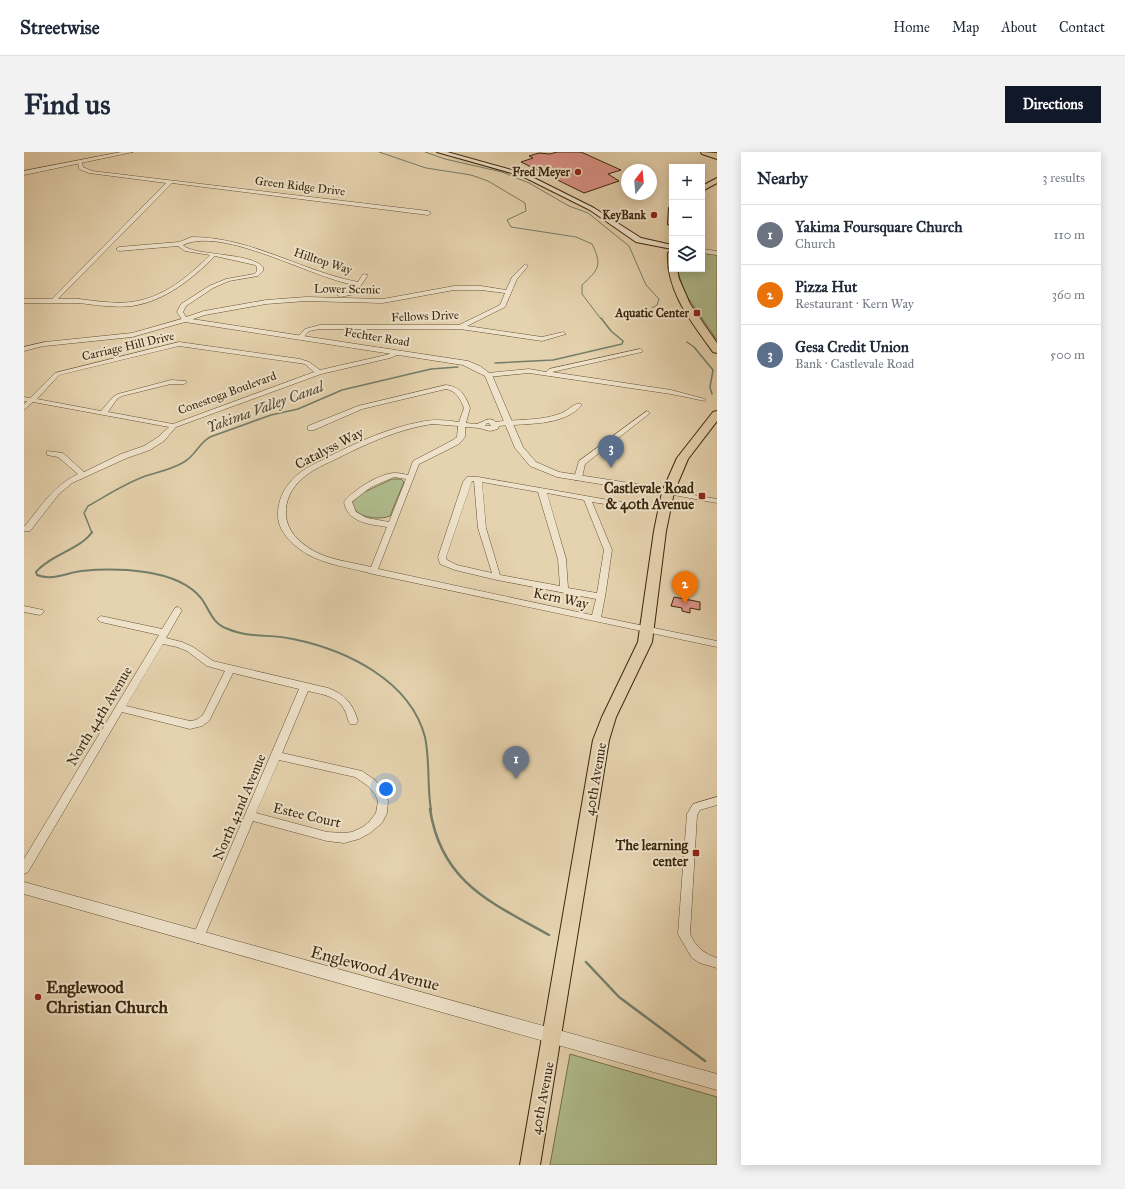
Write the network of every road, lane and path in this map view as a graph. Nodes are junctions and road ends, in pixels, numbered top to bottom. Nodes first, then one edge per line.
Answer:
1 (130, 152) edge
2 (440, 152) edge
3 (704, 152) edge
4 (713, 152) edge
5 (717, 155) edge
6 (80, 162) junction
7 (24, 173) edge
8 (717, 176) edge
9 (717, 180) edge
10 (705, 181) edge
11 (170, 182) junction
12 (705, 187) edge
13 (428, 213) dead end
14 (180, 244) junction
15 (669, 246) edge
16 (119, 249) dead end
17 (705, 251) edge
18 (717, 253) edge
19 (214, 254) junction
20 (525, 266) dead end
21 (671, 272) edge
22 (365, 275) dead end
23 (360, 284) junction
24 (509, 292) junction
25 (54, 300) junction
26 (24, 301) edge
27 (79, 301) joint
28 (204, 313) junction
29 (185, 320) junction
30 (460, 327) junction
31 (563, 334) dead end
32 (300, 338) junction
33 (45, 344) joint
34 (24, 349) edge
35 (717, 350) edge
36 (640, 351) dead end
37 (399, 353) junction
38 (319, 372) junction
39 (542, 373) junction
40 (488, 375) junction
41 (184, 382) dead end
42 (27, 400) edge
43 (703, 400) dead end
44 (579, 405) dead end
45 (24, 408) edge
46 (103, 413) junction
47 (647, 413) dead end
48 (717, 414) edge
49 (509, 422) junction
50 (174, 426) junction
51 (462, 426) junction
52 (311, 428) dead end
53 (50, 453) dead end
54 (83, 475) junction
55 (410, 477) junction
56 (578, 478) junction
57 (478, 479) junction
58 (542, 491) junction
59 (668, 492) junction
60 (587, 498) junction
61 (717, 501) edge
62 (638, 507) dead end
63 (392, 525) junction
64 (24, 528) edge
65 (373, 571) junction
66 (400, 577) joint
67 (497, 577) junction
68 (564, 590) junction
69 (601, 597) junction
70 (24, 609) edge
71 (178, 610) dead end
72 (40, 612) dead end
73 (596, 618) junction
74 (101, 619) dead end
75 (648, 630) junction
76 (163, 637) junction
77 (717, 644) edge
78 (230, 670) junction
79 (304, 686) junction
80 (120, 708) junction
81 (353, 721) dead end
82 (276, 755) junction
83 (717, 801) edge
84 (250, 816) junction
85 (24, 869) edge
86 (24, 888) edge
87 (198, 938) junction
88 (717, 963) edge
89 (554, 1036) junction
90 (717, 1082) edge
91 (530, 1165) edge

1 - 6 street
2 - 15 main road
3 - 5 highway
4 - 5 highway
6 - 7 street
6 - 11 street, Green Ridge Drive
8 - 10 main road
9 - 12 main road
11 - 13 street, Green Ridge Drive
11 - 25 street
14 - 16 street, Hilltop Way
14 - 19 street
14 - 23 street, Hilltop Way
17 - 18 street
19 - 27 street
19 - 29 street
20 - 24 street, Fellows Drive
21 - 35 main road
22 - 23 street
23 - 28 street, Hilltop Way
24 - 28 street, Lower Scenic
24 - 30 street, Fellows Drive
25 - 26 street
25 - 27 street
28 - 29 street, Lower Scenic
29 - 32 street, Fechter Road
29 - 33 street, Fechter Road
30 - 31 street
30 - 32 street, Fellows Drive
32 - 37 street, Fechter Road
33 - 34 street
36 - 39 street
37 - 38 street, Conestoga Boulevard
37 - 40 street, Fechter Road
38 - 42 street, Carriage Hill Drive
38 - 50 street, Conestoga Boulevard
39 - 40 street
39 - 43 street
40 - 49 street
41 - 46 street
42 - 45 street, Carriage Hill Drive
42 - 46 street
44 - 49 street, Catalyss Way
46 - 50 street
47 - 56 street
48 - 59 main road, 40th Avenue
49 - 51 street, Catalyss Way
49 - 56 street
50 - 54 street, Conestoga Boulevard
51 - 52 street
51 - 55 street
51 - 65 street, Catalyss Way
53 - 54 street
54 - 64 street, Conestoga Boulevard
55 - 63 street
55 - 63 street
56 - 59 street
57 - 58 street
57 - 67 street
57 - 67 street
58 - 60 street
58 - 68 street
59 - 61 street
59 - 75 main road, 40th Avenue
60 - 62 street
60 - 69 street
63 - 65 street
65 - 66 street, Catalyss Way
66 - 73 street, Kern Way
67 - 68 street
68 - 69 street
69 - 73 street
70 - 72 street
71 - 76 street, North 44th Avenue
73 - 75 street, Kern Way
74 - 76 street
75 - 77 street, Kern Way
75 - 89 main road, 40th Avenue
76 - 78 street
76 - 80 street, North 44th Avenue
78 - 79 street
78 - 80 street
79 - 81 street
79 - 82 street, North 42nd Avenue
80 - 85 street, North 44th Avenue
82 - 84 street, North 42nd Avenue
82 - 84 street, Estee Court
83 - 88 street
84 - 87 street, North 42nd Avenue
86 - 87 street, Englewood Avenue
87 - 89 street, Englewood Avenue
89 - 90 street, Englewood Avenue
89 - 91 main road, 40th Avenue

